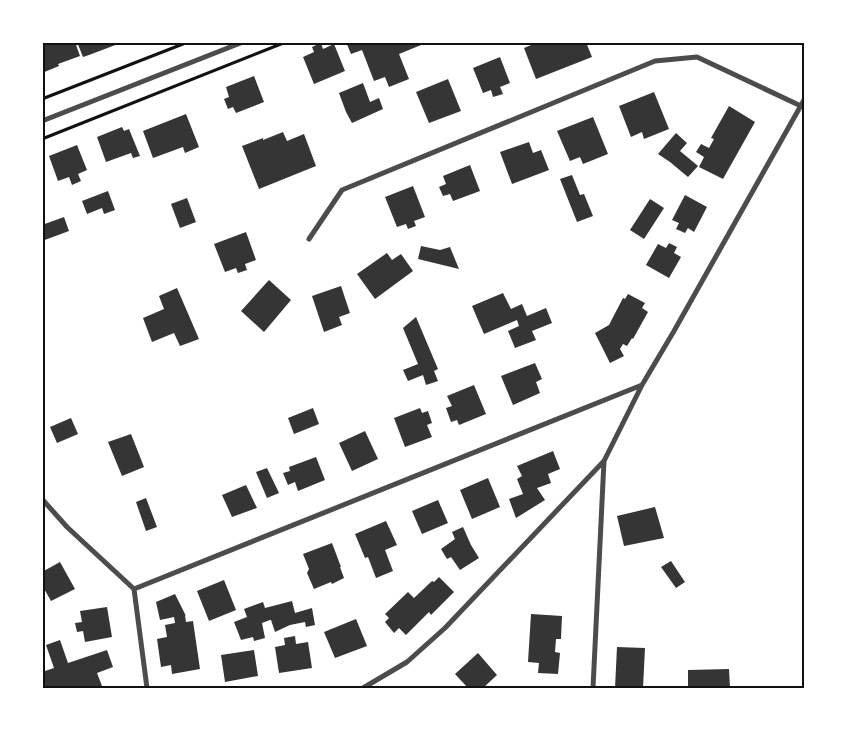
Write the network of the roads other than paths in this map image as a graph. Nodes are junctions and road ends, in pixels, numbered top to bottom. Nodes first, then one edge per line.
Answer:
1 (243, 42) edge
2 (804, 100) edge
3 (801, 106) junction
4 (42, 121) edge
5 (309, 239) dead end
6 (642, 385) junction
7 (604, 460) junction
8 (42, 499) edge
9 (134, 589) junction
10 (147, 688) edge
11 (363, 688) edge
12 (593, 688) edge

1 - 4 street
2 - 3 street
3 - 5 street
3 - 6 street
6 - 7 street
6 - 9 street
7 - 11 street
7 - 12 street
8 - 9 street
9 - 10 street

